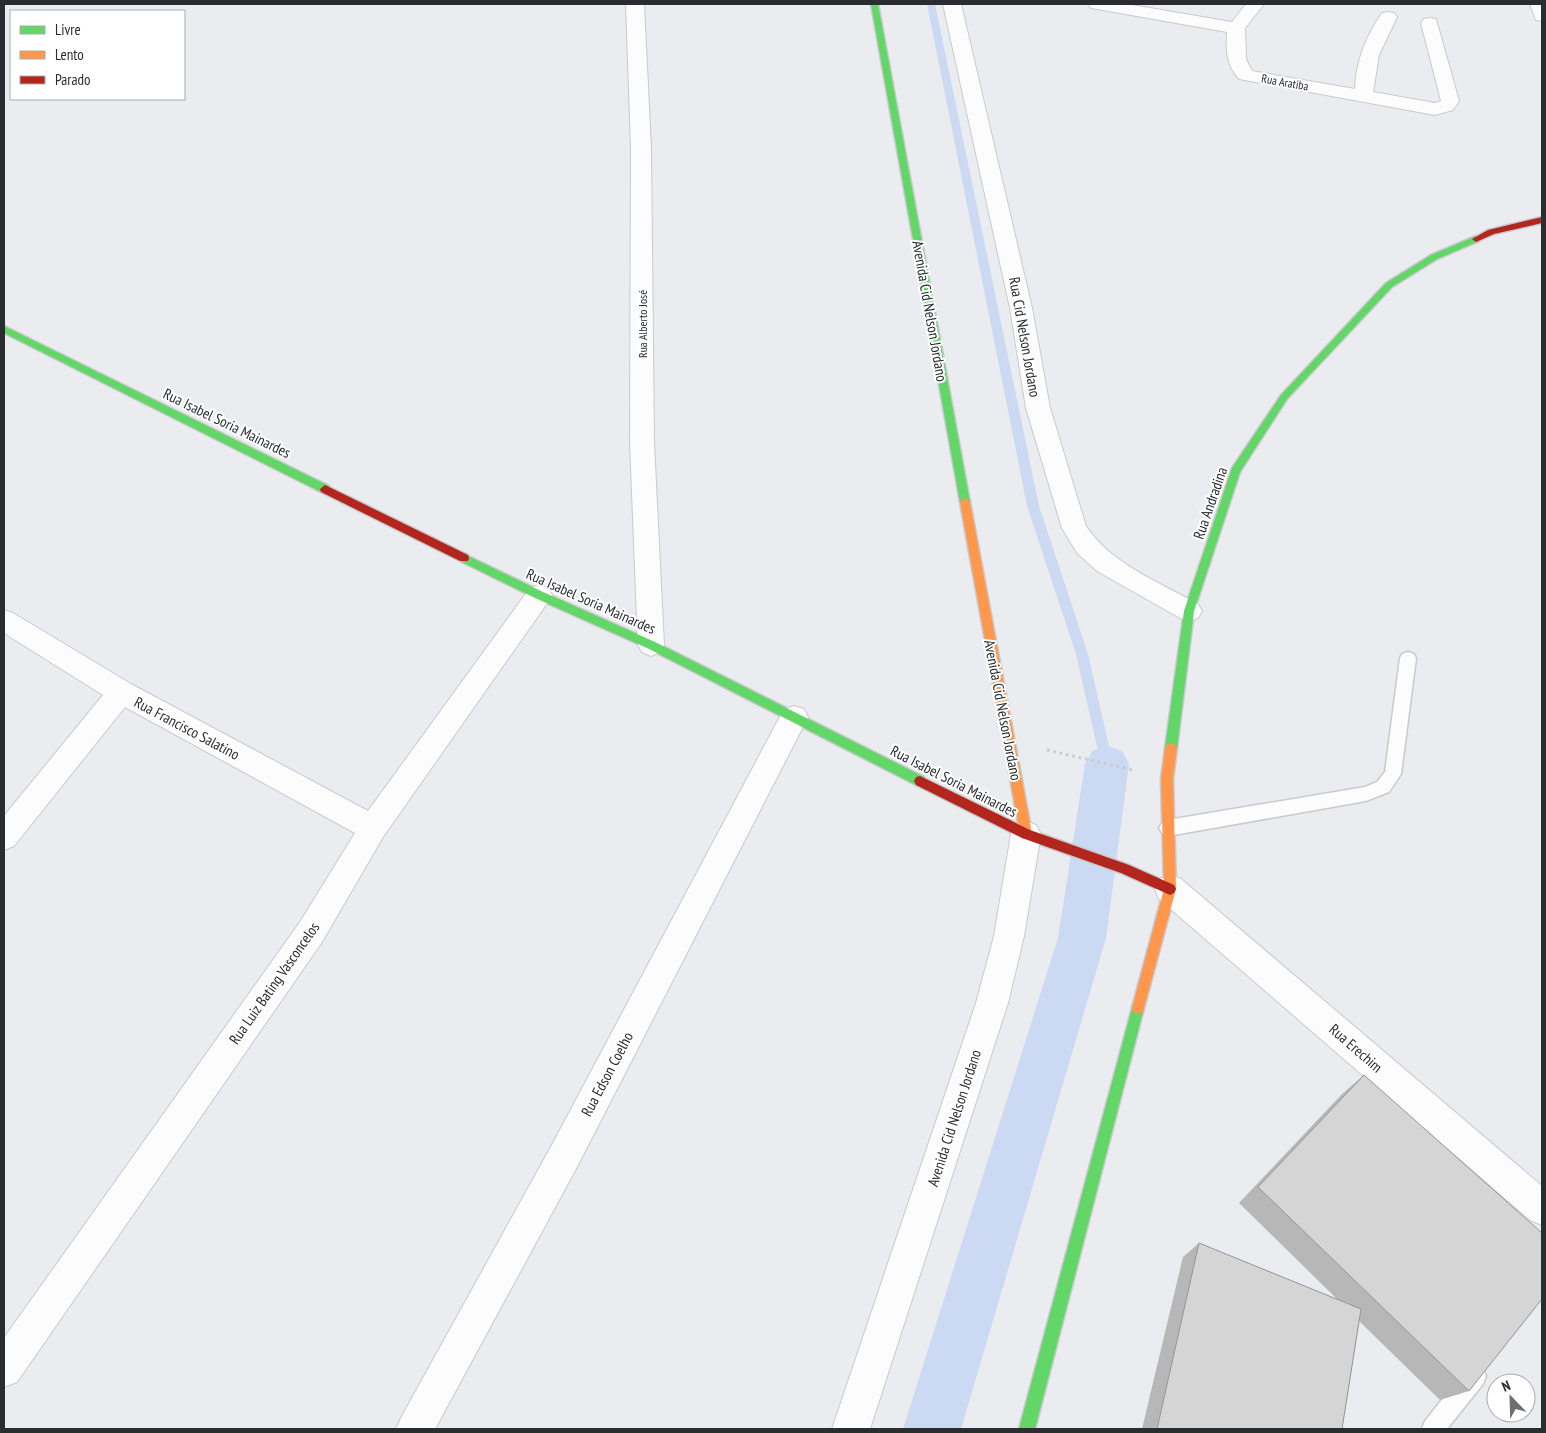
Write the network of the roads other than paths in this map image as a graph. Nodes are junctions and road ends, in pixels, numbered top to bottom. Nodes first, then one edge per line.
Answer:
1 (635, 4) edge
2 (874, 4) edge
3 (952, 4) edge
4 (1097, 4) edge
5 (1255, 4) edge
6 (1538, 4) edge
7 (1542, 16) edge
8 (1388, 17) dead end
9 (1430, 23) dead end
10 (1236, 28) junction
11 (1364, 96) junction
12 (1542, 220) edge
13 (4, 330) edge
14 (539, 595) junction
15 (1189, 611) junction
16 (4, 620) edge
17 (652, 645) junction
18 (1408, 658) dead end
19 (121, 692) junction
20 (794, 717) junction
21 (373, 828) junction
22 (1168, 828) junction
23 (1026, 834) junction
24 (4, 837) edge
25 (1170, 889) junction
26 (1542, 1208) edge
27 (1488, 1361) edge
28 (4, 1369) edge
29 (415, 1429) edge
30 (852, 1429) edge
31 (1027, 1429) edge
32 (1433, 1429) edge

1 - 17 street, Rua Alberto José
2 - 23 street, Avenida Cid Nelson Jordano
3 - 15 street, Rua Cid Nelson Jordano
4 - 10 street
5 - 10 street
6 - 7 street
8 - 11 street
9 - 11 street, Rua Aratiba
10 - 11 street, Rua Aratiba
12 - 15 street, Rua Andradina
13 - 14 street, Rua Isabel Soria Mainardes
14 - 17 street, Rua Isabel Soria Mainardes
14 - 21 street, Rua Luiz Bating Vasconcelos
15 - 22 street, Rua Andradina
16 - 19 street, Rua Francisco Salatino
17 - 20 street, Rua Isabel Soria Mainardes
18 - 22 lane
19 - 21 street, Rua Francisco Salatino
19 - 24 street
20 - 23 street, Rua Isabel Soria Mainardes
20 - 29 street, Rua Edson Coelho
21 - 28 street, Rua Luiz Bating Vasconcelos
22 - 25 street, Rua Andradina
23 - 25 street, Rua Isabel Soria Mainardes
23 - 30 street, Avenida Cid Nelson Jordano
25 - 26 street, Rua Erechim
25 - 31 street
27 - 32 lane

